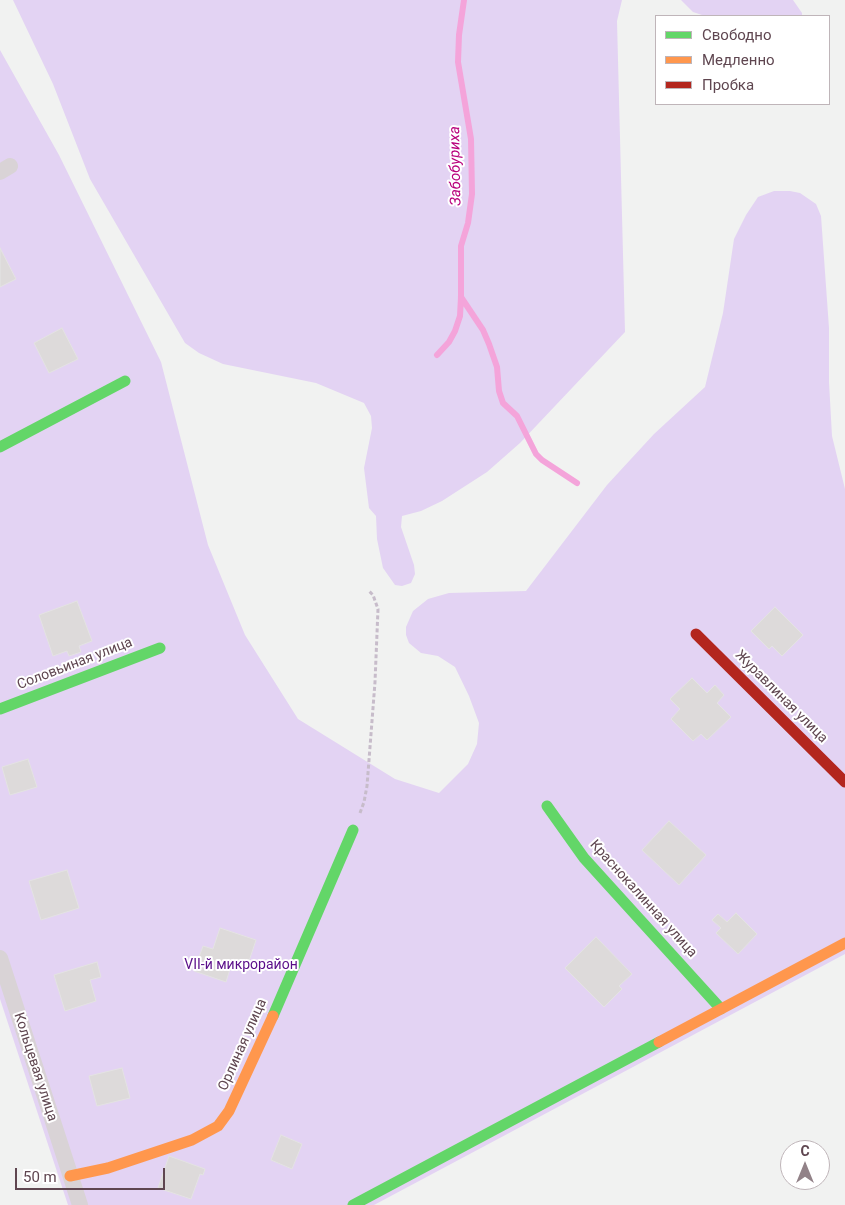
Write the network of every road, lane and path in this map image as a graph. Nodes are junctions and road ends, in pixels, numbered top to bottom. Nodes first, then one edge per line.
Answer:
1 (125, 381) dead end
2 (0, 447) edge
3 (368, 590) dead end
4 (696, 634) dead end
5 (160, 648) dead end
6 (0, 709) edge
7 (845, 782) edge
8 (547, 806) dead end
9 (353, 830) joint
10 (845, 943) edge
11 (0, 958) edge
12 (721, 1009) junction
13 (70, 1176) junction
14 (80, 1205) edge
15 (353, 1205) edge

1 - 2 street
3 - 9 path
4 - 7 street, Журавлиная улица
5 - 6 street, Соловьиная улица
8 - 12 street, Краснокалинная улица
9 - 13 street, Орлиная улица
10 - 12 street
11 - 13 street, Кольцевая улица
12 - 15 street
13 - 14 street, Кольцевая улица

